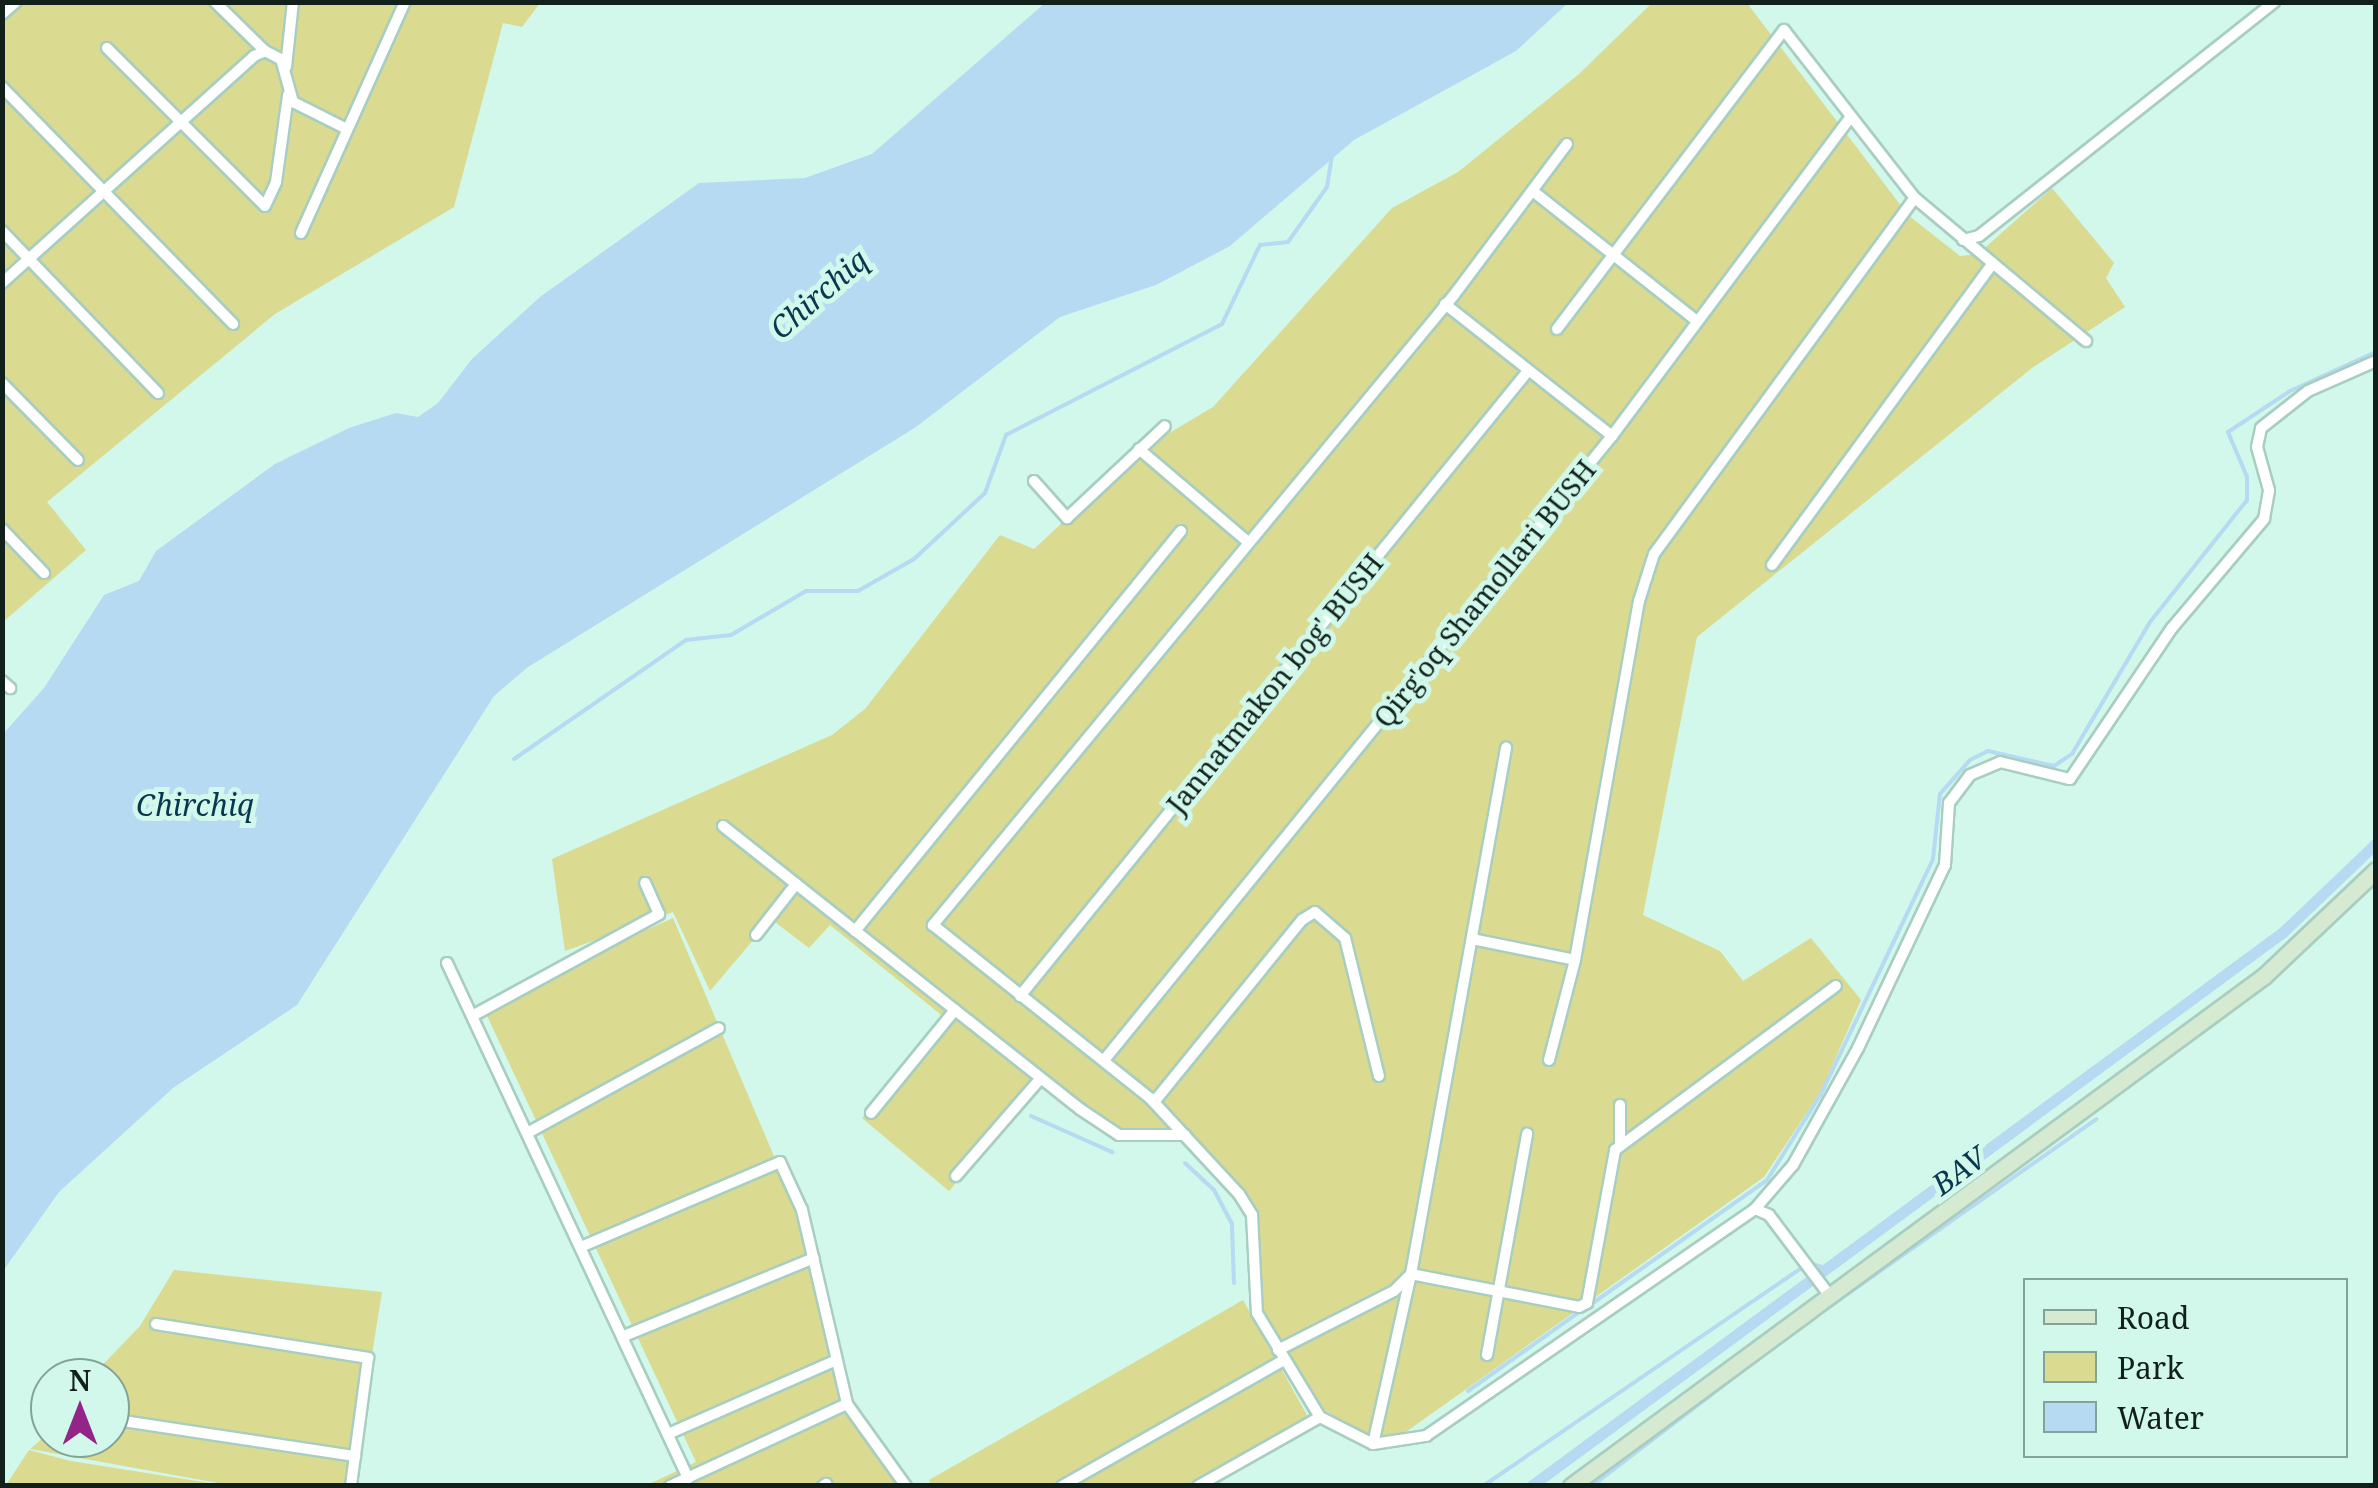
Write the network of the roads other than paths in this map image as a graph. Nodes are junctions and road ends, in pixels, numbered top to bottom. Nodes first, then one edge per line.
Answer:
1 (16, 2) edge
2 (216, 2) edge
3 (293, 2) edge
4 (405, 2) edge
5 (2274, 2) edge
6 (2, 14) edge
7 (108, 48) dead end
8 (265, 52) junction
9 (286, 68) junction
10 (2, 86) edge
11 (288, 94) junction
12 (1850, 116) junction
13 (179, 121) junction
14 (346, 130) junction
15 (1568, 144) dead end
16 (103, 190) junction
17 (1534, 192) junction
18 (1915, 198) junction
19 (2, 231) edge
20 (301, 233) dead end
21 (1963, 240) junction
22 (1616, 257) junction
23 (29, 258) junction
24 (1990, 267) junction
25 (2, 283) edge
26 (1444, 304) junction
27 (1697, 321) junction
28 (233, 324) dead end
29 (1557, 329) dead end
30 (2086, 341) dead end
31 (2376, 361) edge
32 (1528, 371) junction
33 (2, 383) edge
34 (158, 393) dead end
35 (1166, 426) dead end
36 (1612, 436) junction
37 (1139, 449) junction
38 (78, 460) dead end
39 (1034, 481) dead end
40 (2, 530) edge
41 (1181, 531) dead end
42 (1248, 542) junction
43 (1772, 565) dead end
44 (44, 572) dead end
45 (1506, 748) dead end
46 (723, 826) dead end
47 (2376, 870) edge
48 (645, 884) dead end
49 (796, 884) junction
50 (854, 931) junction
51 (756, 935) dead end
52 (1472, 939) junction
53 (1575, 960) junction
54 (447, 963) dead end
55 (1836, 986) dead end
56 (1020, 996) junction
57 (954, 1010) junction
58 (474, 1014) junction
59 (719, 1028) dead end
60 (1104, 1060) junction
61 (1548, 1060) dead end
62 (1379, 1076) dead end
63 (1040, 1079) junction
64 (1154, 1102) junction
65 (1620, 1105) dead end
66 (871, 1113) dead end
67 (531, 1131) junction
68 (1527, 1134) dead end
69 (1185, 1135) junction
70 (1620, 1144) junction
71 (956, 1176) dead end
72 (1755, 1209) junction
73 (583, 1246) junction
74 (814, 1258) junction
75 (1411, 1274) junction
76 (1826, 1291) junction
77 (1499, 1293) junction
78 (1587, 1303) junction
79 (1597, 1318) junction
80 (156, 1324) dead end
81 (624, 1336) junction
82 (1281, 1355) junction
83 (1487, 1355) dead end
84 (834, 1361) junction
85 (847, 1404) junction
86 (1320, 1416) junction
87 (130, 1422) edge
88 (668, 1434) junction
89 (1373, 1444) junction
90 (355, 1456) junction
91 (688, 1478) junction
92 (351, 1486) edge
93 (670, 1486) edge
94 (906, 1486) edge
95 (1062, 1486) edge
96 (1198, 1486) edge
97 (1571, 1486) edge

1 - 6 street
2 - 8 street
3 - 9 street
4 - 14 street
5 - 21 street
7 - 13 street
8 - 9 street
8 - 13 street
9 - 11 street
10 - 16 street
11 - 13 street
11 - 14 street
12 - 18 street
12 - 22 street
12 - 27 street, Qirg'oq Shamollari BUSH
13 - 16 street
14 - 20 street
15 - 17 street
16 - 23 street
16 - 28 street
17 - 22 street
17 - 26 street
18 - 21 street
18 - 53 street
19 - 23 street
21 - 24 street
22 - 27 street
22 - 29 street
23 - 25 street
23 - 34 street
24 - 30 street
24 - 43 street
26 - 32 street
26 - 42 street
27 - 36 street, Qirg'oq Shamollari BUSH
31 - 72 street
32 - 36 street
32 - 56 street, Jannatmakon bog' BUSH
33 - 38 street
35 - 37 street
36 - 60 street, Qirg'oq Shamollari BUSH
37 - 39 street
37 - 42 street
40 - 44 street
41 - 50 street
42 - 56 street
45 - 52 street
46 - 49 street
47 - 76 street
48 - 58 street
49 - 50 street
49 - 51 street
50 - 57 street
52 - 53 street
52 - 75 street
53 - 61 street
54 - 58 street
55 - 70 street
56 - 60 street
57 - 63 street
57 - 66 street
58 - 67 street
59 - 67 street
60 - 64 street
62 - 64 street
63 - 69 street
63 - 71 street
64 - 69 street
65 - 70 street
67 - 73 street
68 - 77 street
69 - 82 street
70 - 78 street
72 - 76 street
72 - 79 street
73 - 74 street
73 - 81 street
74 - 81 street
74 - 84 street
75 - 77 street
75 - 82 street
75 - 89 street
76 - 97 street
77 - 78 street
77 - 83 street
78 - 79 street
79 - 89 street
80 - 90 street
81 - 88 street
82 - 86 street
82 - 95 street
84 - 85 street
84 - 88 street
85 - 91 street
85 - 94 street
86 - 89 street
86 - 96 street
87 - 90 street
88 - 91 street
90 - 92 street
91 - 93 street

